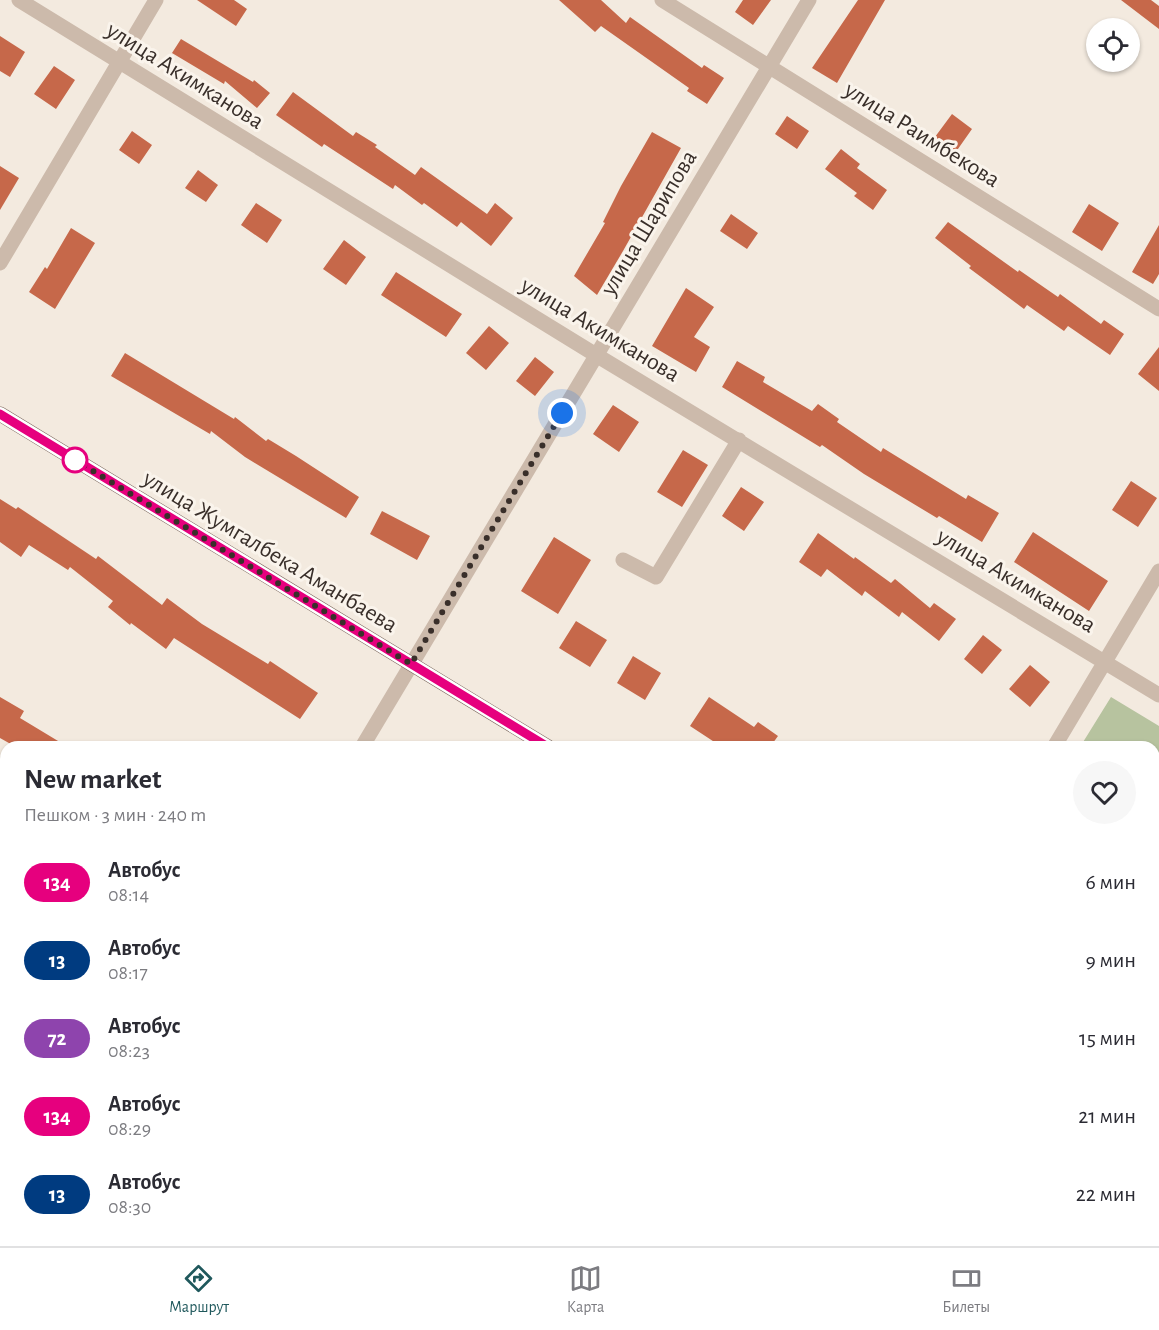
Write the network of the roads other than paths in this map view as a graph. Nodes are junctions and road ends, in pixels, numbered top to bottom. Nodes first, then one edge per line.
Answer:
1 (19, 0) edge
2 (156, 0) edge
3 (662, 0) edge
4 (809, 0) edge
5 (119, 61) junction
6 (769, 67) junction
7 (0, 263) edge
8 (1159, 309) edge
9 (596, 355) junction
10 (0, 414) edge
11 (739, 440) junction
12 (623, 560) dead end
13 (1159, 571) edge
14 (1106, 662) junction
15 (411, 664) junction
16 (1159, 695) edge
17 (366, 741) edge
18 (538, 741) edge
19 (1058, 741) edge

1 - 5 street, улица Акимканова
2 - 5 street
3 - 6 street, улица Раимбекова
4 - 6 street, улица Шарипова
5 - 7 street
5 - 9 street, улица Акимканова
6 - 8 street, улица Раимбекова
6 - 9 street, улица Шарипова
9 - 11 street, улица Акимканова
9 - 15 street, улица Шарипова
10 - 15 main road, улица Жумгалбека Аманбаева
11 - 12 street
11 - 14 street, улица Акимканова
13 - 14 street
14 - 16 street, улица Акимканова
14 - 19 street
15 - 17 street, улица Шарипова
15 - 18 main road, улица Жумгалбека Аманбаева

